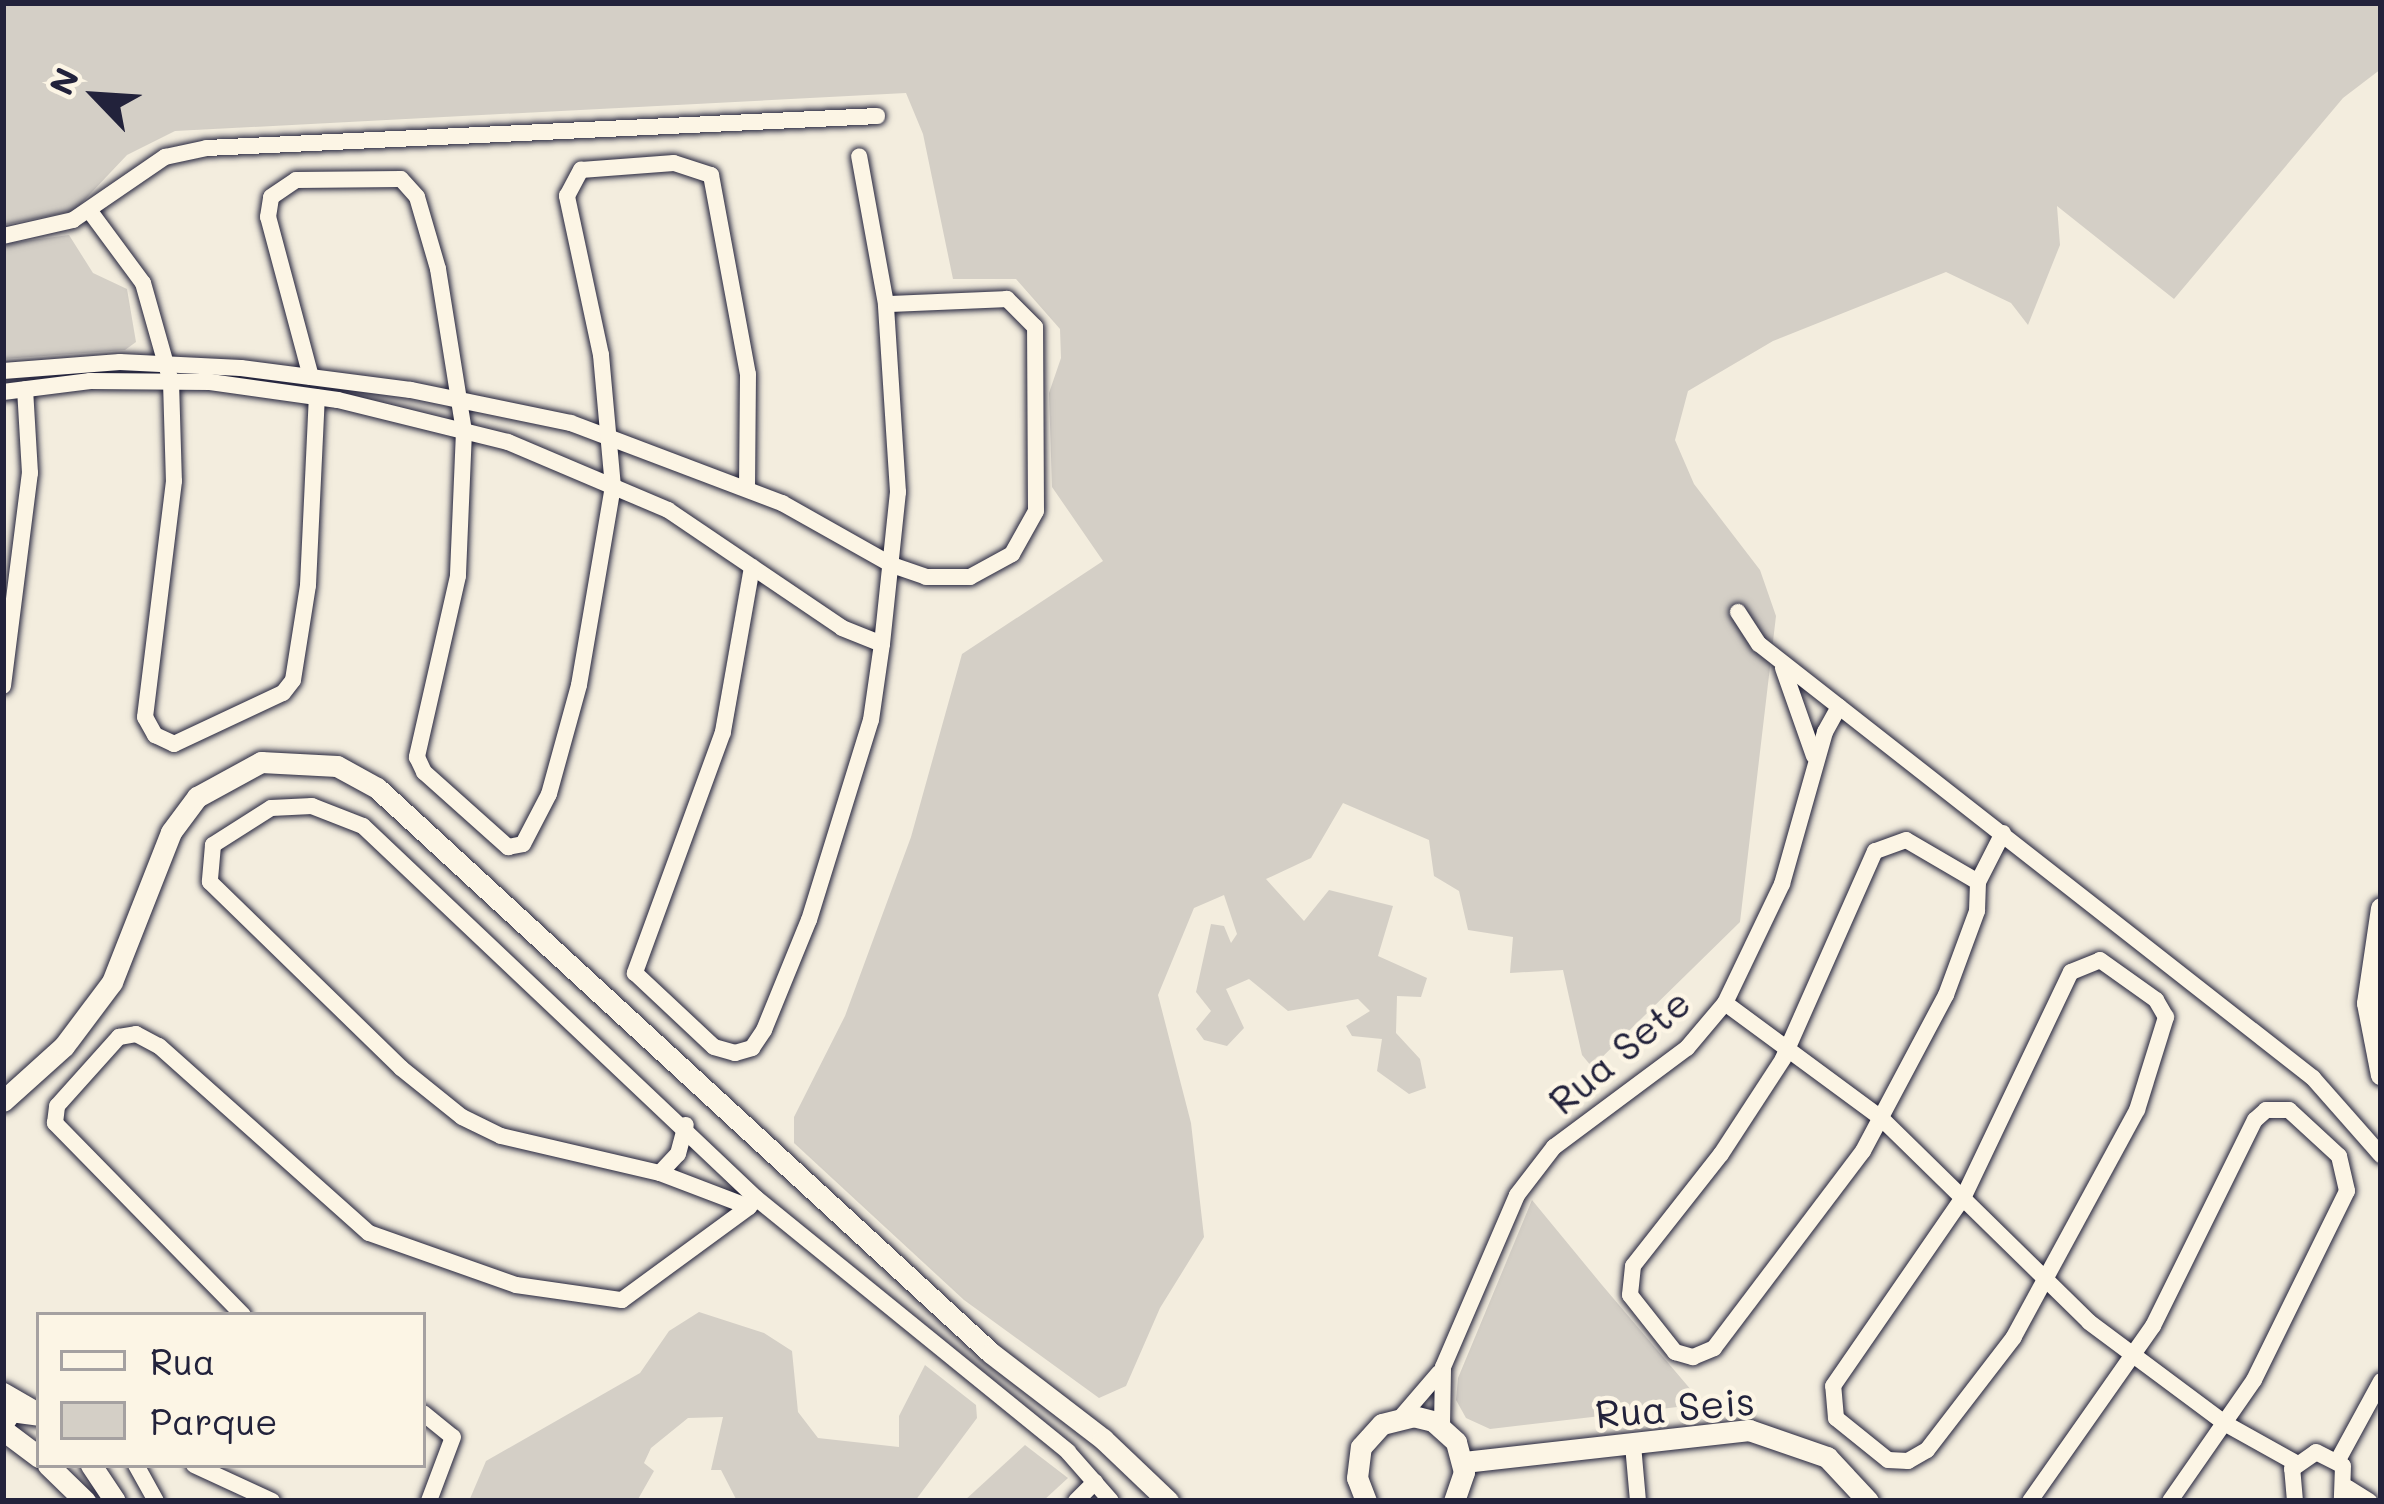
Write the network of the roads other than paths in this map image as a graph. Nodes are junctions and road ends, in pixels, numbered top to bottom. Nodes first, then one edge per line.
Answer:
1 (877, 116) dead end
2 (859, 156) dead end
3 (81, 215) junction
4 (3, 236) edge
5 (886, 304) junction
6 (3, 371) edge
7 (168, 374) junction
8 (311, 377) junction
9 (25, 389) junction
10 (3, 392) edge
11 (317, 397) junction
12 (460, 400) junction
13 (464, 430) junction
14 (610, 436) junction
15 (613, 487) junction
16 (747, 488) junction
17 (892, 565) junction
18 (752, 567) junction
19 (1738, 612) dead end
20 (882, 644) junction
21 (1776, 658) junction
22 (3, 686) edge
23 (1839, 707) junction
24 (1815, 770) junction
25 (2003, 832) junction
26 (1978, 882) junction
27 (2381, 908) edge
28 (1725, 1003) junction
29 (1788, 1046) junction
30 (2381, 1075) edge
31 (3, 1100) edge
32 (1881, 1118) junction
33 (686, 1125) junction
34 (2381, 1155) edge
35 (660, 1172) junction
36 (1964, 1196) junction
37 (753, 1202) junction
38 (2048, 1284) junction
39 (240, 1312) edge
40 (2133, 1356) junction
41 (1443, 1367) junction
42 (2381, 1381) edge
43 (3, 1393) edge
44 (36, 1413) edge
45 (36, 1415) edge
46 (426, 1416) edge
47 (1402, 1416) junction
48 (2226, 1424) junction
49 (1442, 1426) junction
50 (3, 1428) edge
51 (1633, 1445) junction
52 (36, 1455) edge
53 (2338, 1460) junction
54 (1464, 1462) junction
55 (2296, 1463) junction
56 (51, 1468) edge
57 (93, 1468) edge
58 (138, 1468) edge
59 (200, 1468) edge
60 (1094, 1482) junction
61 (152, 1495) edge
62 (2345, 1495) edge
63 (1364, 1500) edge
64 (85, 1501) edge
65 (115, 1501) edge
66 (272, 1501) edge
67 (429, 1501) edge
68 (1076, 1501) edge
69 (1112, 1501) edge
70 (1168, 1501) edge
71 (1454, 1501) edge
72 (1638, 1501) edge
73 (1868, 1501) edge
74 (2030, 1501) edge
75 (2170, 1501) edge
76 (2295, 1501) edge
77 (2368, 1501) edge

1 - 3 street
2 - 5 street
3 - 4 street
3 - 7 street
5 - 17 street
5 - 17 street
6 - 7 street
7 - 8 street
7 - 9 street
7 - 11 street
7 - 11 street
8 - 12 street
8 - 12 street
9 - 10 street
9 - 22 street
11 - 13 street
12 - 13 street
12 - 14 street
13 - 15 street
13 - 15 street
14 - 15 street
14 - 16 street
14 - 16 street
15 - 18 street
16 - 17 street
17 - 20 street
18 - 20 street
18 - 20 street
19 - 21 street
21 - 23 street
21 - 24 street
23 - 24 street, Rua Sete
23 - 25 street
24 - 28 street, Rua Sete
25 - 26 street
25 - 34 street
26 - 29 street
26 - 32 street
27 - 30 street
28 - 29 street
28 - 41 street, Rua Sete
29 - 32 street
29 - 32 street
31 - 70 street
32 - 36 street
33 - 35 street
33 - 35 street
33 - 37 street
35 - 37 street
36 - 38 street
36 - 38 street
36 - 38 street
37 - 39 street
37 - 60 street
38 - 40 street
40 - 48 street
40 - 48 street
40 - 74 street
41 - 47 street, Rua Sete
41 - 49 street, Rua Sete
42 - 53 street
43 - 44 street
45 - 50 street
46 - 67 street
47 - 49 street
47 - 63 street
48 - 55 street
48 - 75 street
49 - 54 street
50 - 52 street
51 - 54 street, Rua Seis
51 - 72 street
51 - 73 street, Rua Seis
53 - 55 street
53 - 62 street
54 - 71 street
55 - 76 street
56 - 64 street
57 - 65 street
58 - 61 street
59 - 66 street
60 - 68 street
60 - 69 street
62 - 77 street

